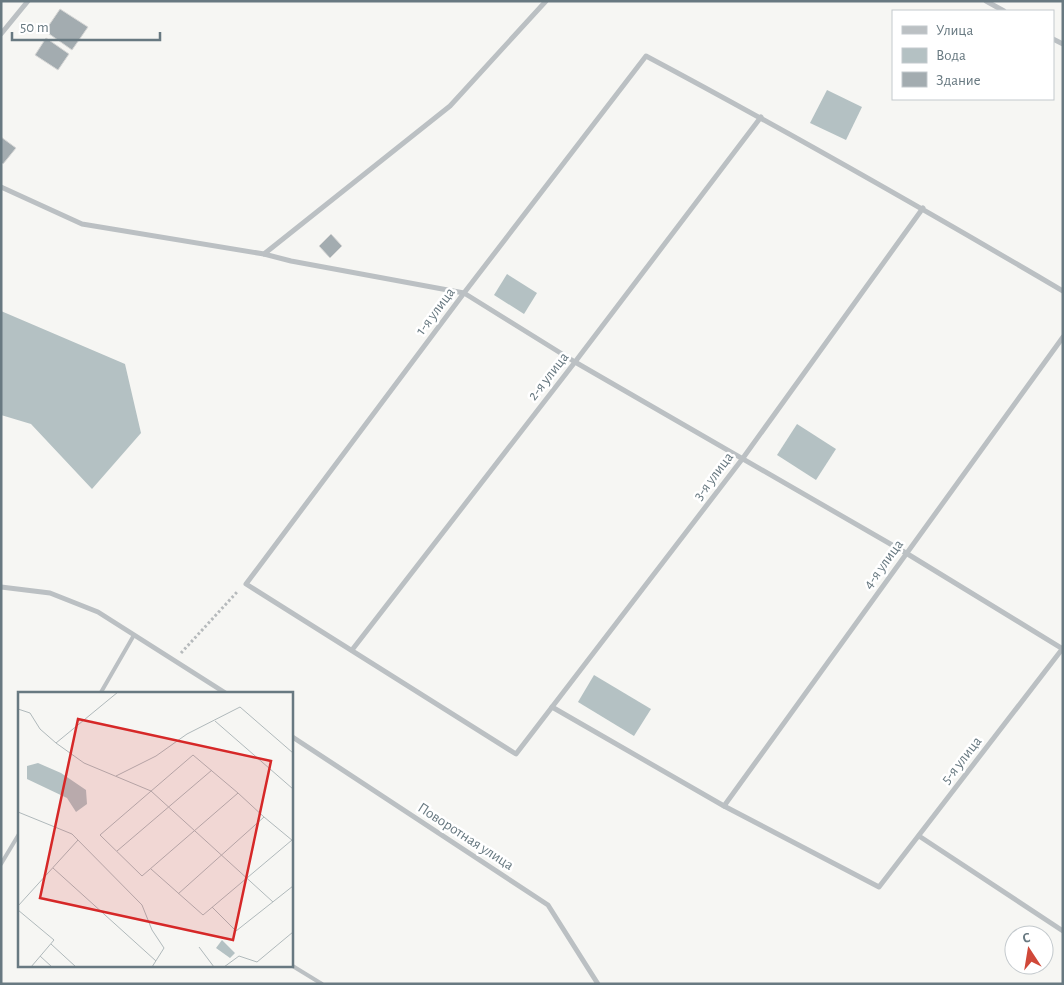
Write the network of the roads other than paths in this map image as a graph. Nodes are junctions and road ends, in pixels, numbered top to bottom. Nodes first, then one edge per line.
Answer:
1 (28, 1) edge
2 (546, 1) edge
3 (986, 1) edge
4 (1002, 10) edge
5 (1, 34) edge
6 (761, 117) junction
7 (1, 187) edge
8 (923, 208) junction
9 (264, 254) junction
10 (1063, 291) edge
11 (464, 293) junction
12 (1063, 337) edge
13 (575, 362) junction
14 (743, 458) junction
15 (906, 553) junction
16 (1, 587) edge
17 (134, 635) junction
18 (1063, 649) edge
19 (352, 650) junction
20 (101, 692) edge
21 (224, 692) edge
22 (552, 707) junction
23 (292, 737) edge
24 (724, 806) junction
25 (18, 836) edge
26 (918, 836) junction
27 (1, 864) edge
28 (1063, 931) edge
29 (292, 966) edge
30 (322, 984) edge
31 (598, 984) edge

1 - 5 street
2 - 9 street
3 - 4 street
6 - 8 street
6 - 11 street, 1-я улица
6 - 13 street, 2-я улица
7 - 9 street
8 - 10 street
8 - 14 street, 3-я улица
9 - 11 street
11 - 13 street
11 - 19 street, 1-я улица
12 - 15 street, 4-я улица
13 - 14 street
13 - 19 street, 2-я улица
14 - 15 street
14 - 22 street, 3-я улица
15 - 18 street
15 - 24 street, 4-я улица
16 - 17 street
17 - 20 lane
17 - 21 street
18 - 26 street, 5-я улица
19 - 22 street, 3-я улица
22 - 24 street
23 - 31 street, Поворотная улица
24 - 26 street, 5-я улица
25 - 27 lane
26 - 28 street
29 - 30 lane

